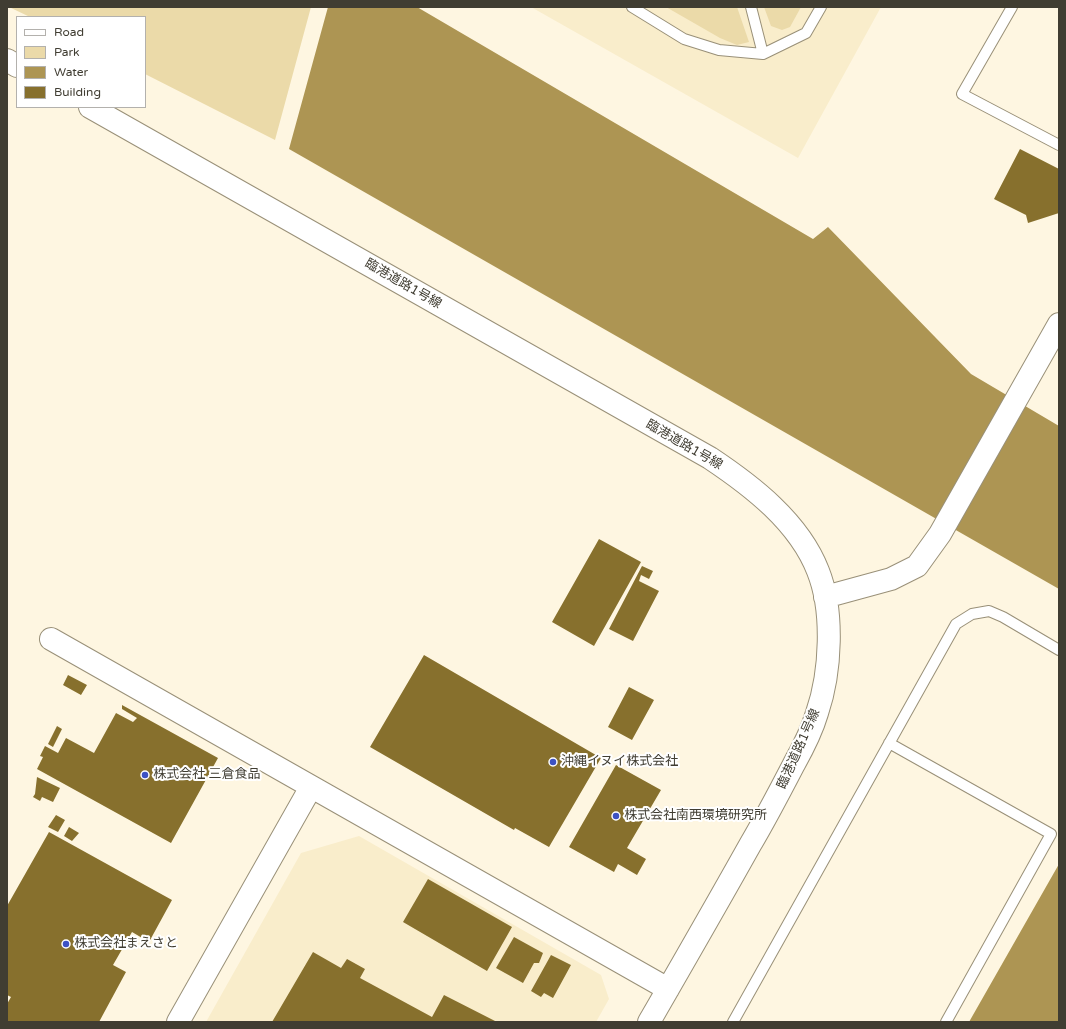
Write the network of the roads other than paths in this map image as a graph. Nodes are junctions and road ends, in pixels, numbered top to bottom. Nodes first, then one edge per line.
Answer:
1 (632, 7) edge
2 (821, 7) edge
3 (1012, 7) edge
4 (752, 12) edge
5 (764, 54) junction
6 (7, 60) edge
7 (16, 65) edge
8 (92, 108) edge
9 (1059, 145) edge
10 (1059, 324) edge
11 (825, 597) junction
12 (51, 639) dead end
13 (1059, 650) edge
14 (889, 743) junction
15 (311, 787) junction
16 (1055, 836) edge
17 (668, 989) junction
18 (178, 1022) edge
19 (649, 1022) edge
20 (733, 1022) edge
21 (946, 1022) edge

1 - 5 lane
2 - 5 lane
3 - 9 lane
4 - 5 lane
6 - 7 street
8 - 11 street, 臨港道路1号線
10 - 11 street
11 - 17 street, 臨港道路1号線
12 - 15 street
13 - 14 lane
14 - 16 lane
14 - 20 lane
15 - 17 street
15 - 18 street
16 - 21 lane
17 - 19 street, 臨港道路1号線

